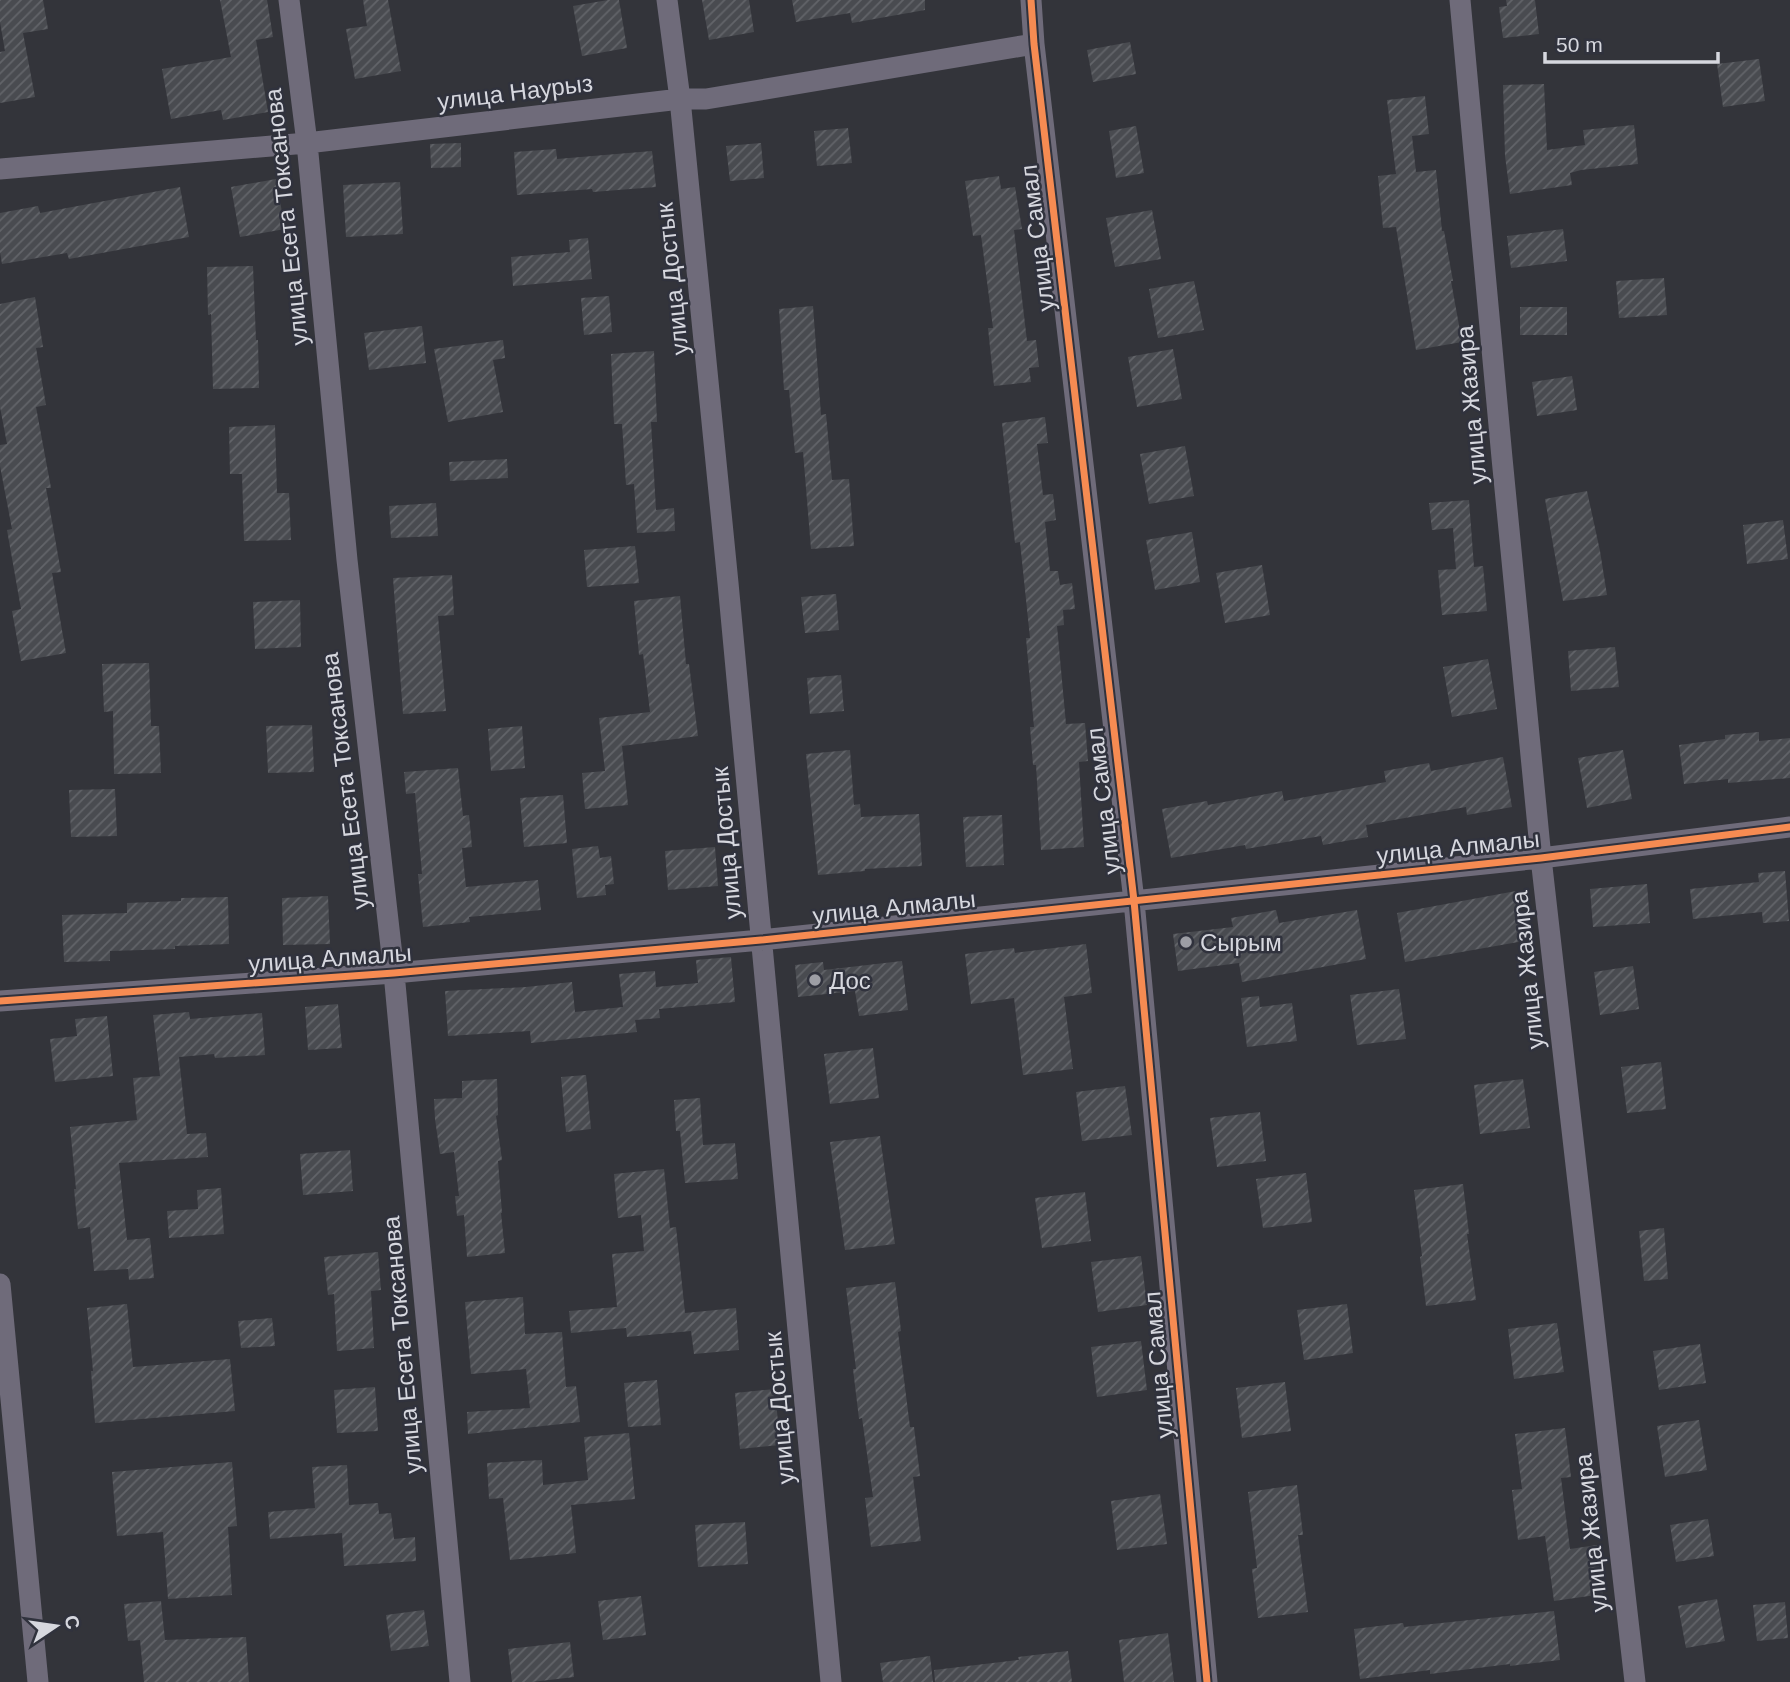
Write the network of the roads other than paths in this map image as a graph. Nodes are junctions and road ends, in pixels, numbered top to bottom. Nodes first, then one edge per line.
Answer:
1 (289, 0) edge
2 (667, 0) edge
3 (1031, 0) edge
4 (1460, 0) edge
5 (1034, 44) junction
6 (680, 99) junction
7 (307, 143) junction
8 (0, 169) edge
9 (1790, 827) edge
10 (1541, 858) junction
11 (1134, 901) junction
12 (761, 940) junction
13 (394, 972) junction
14 (0, 1001) edge
15 (0, 1284) edge
16 (38, 1682) edge
17 (460, 1682) edge
18 (831, 1682) edge
19 (1207, 1682) edge
20 (1634, 1682) edge

1 - 7 street, улица Есета Токсанова
2 - 6 street, улица Достык
3 - 5 street, улица Самал
4 - 10 street, улица Жазира
5 - 6 street, улица Наурыз
5 - 11 street, улица Самал
6 - 7 street, улица Наурыз
6 - 12 street, улица Достык
7 - 8 street, улица Наурыз
7 - 13 street, улица Есета Токсанова
9 - 10 street, улица Алмалы
10 - 11 street, улица Алмалы
10 - 20 street, улица Жазира
11 - 12 street, улица Алмалы
11 - 19 street, улица Самал
12 - 13 street, улица Алмалы
12 - 18 street, улица Достык
13 - 14 street, улица Алмалы
13 - 17 street, улица Есета Токсанова
15 - 16 street

